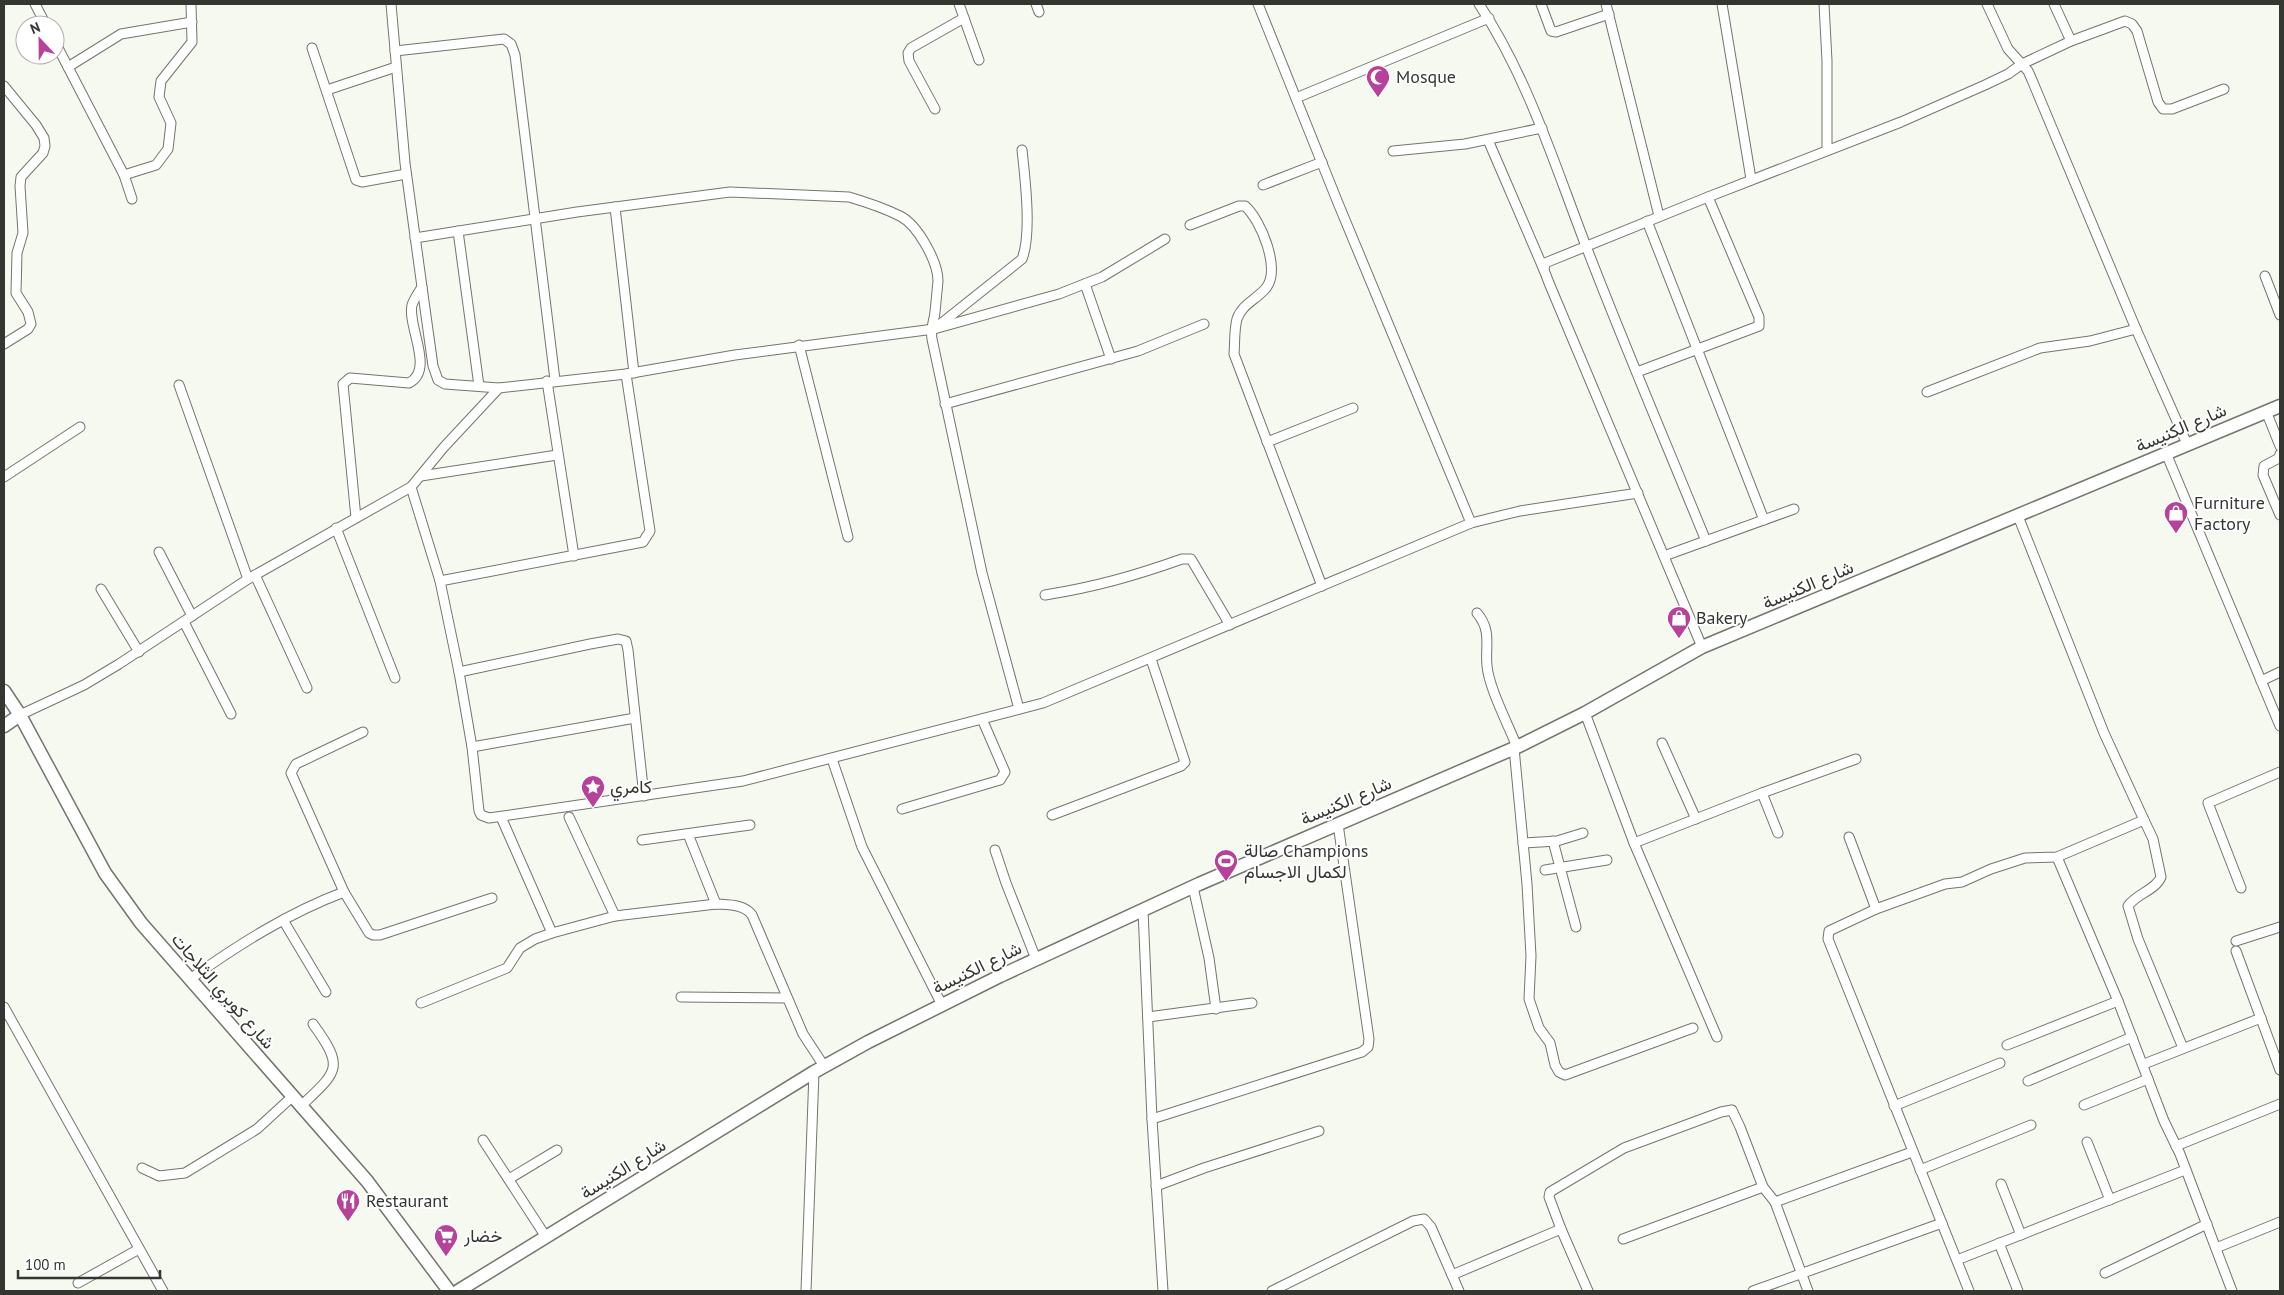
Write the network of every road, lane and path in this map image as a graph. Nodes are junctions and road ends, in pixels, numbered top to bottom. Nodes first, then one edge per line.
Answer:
1 (192, 4) edge
2 (392, 4) edge
3 (959, 4) edge
4 (1258, 4) edge
5 (1479, 4) edge
6 (1541, 4) edge
7 (1606, 4) edge
8 (1722, 4) edge
9 (1824, 4) edge
10 (1987, 4) edge
11 (2054, 4) edge
12 (1609, 14) junction
13 (964, 18) junction
14 (1489, 18) junction
15 (192, 22) junction
16 (2071, 41) junction
17 (312, 48) dead end
18 (395, 51) junction
19 (979, 60) dead end
20 (65, 61) edge
21 (2022, 64) junction
22 (68, 67) junction
23 (396, 68) junction
24 (4, 86) edge
25 (2224, 89) dead end
26 (327, 90) junction
27 (1296, 98) junction
28 (935, 109) dead end
29 (1542, 128) junction
30 (1488, 140) junction
31 (1022, 150) dead end
32 (1827, 150) junction
33 (1392, 151) dead end
34 (1322, 162) junction
35 (406, 174) junction
36 (124, 176) junction
37 (1751, 179) junction
38 (1263, 185) dead end
39 (1708, 196) junction
40 (132, 199) dead end
41 (615, 207) junction
42 (1659, 216) junction
43 (536, 218) junction
44 (1647, 221) junction
45 (1190, 225) dead end
46 (458, 231) junction
47 (415, 238) junction
48 (1166, 239) dead end
49 (1586, 246) junction
50 (1544, 270) junction
51 (2265, 276) dead end
52 (1085, 284) junction
53 (422, 288) junction
54 (2280, 315) edge
55 (1204, 324) dead end
56 (932, 329) junction
57 (2136, 329) junction
58 (4, 344) edge
59 (799, 346) junction
60 (1698, 350) junction
61 (1111, 359) junction
62 (1637, 372) junction
63 (630, 374) junction
64 (551, 381) junction
65 (179, 385) dead end
66 (479, 386) junction
67 (499, 388) junction
68 (1927, 392) dead end
69 (945, 404) junction
70 (2280, 406) edge
71 (1353, 408) dead end
72 (2266, 412) junction
73 (80, 427) dead end
74 (1267, 442) junction
75 (2187, 444) junction
76 (2280, 446) edge
77 (2166, 453) junction
78 (2280, 454) edge
79 (557, 455) junction
80 (421, 476) junction
81 (4, 477) edge
82 (411, 487) junction
83 (1638, 493) junction
84 (1794, 509) dead end
85 (2280, 515) edge
86 (2018, 516) junction
87 (356, 518) junction
88 (1764, 520) junction
89 (1471, 522) junction
90 (336, 528) junction
91 (848, 538) dead end
92 (1706, 541) junction
93 (159, 552) dead end
94 (574, 556) junction
95 (1664, 556) junction
96 (252, 577) junction
97 (440, 582) junction
98 (1322, 586) junction
99 (101, 589) dead end
100 (1045, 595) dead end
101 (1477, 613) dead end
102 (192, 616) junction
103 (184, 622) junction
104 (1230, 625) junction
105 (1702, 647) junction
106 (139, 652) junction
107 (1151, 658) junction
108 (459, 672) junction
109 (2280, 672) edge
110 (395, 678) dead end
111 (2261, 681) junction
112 (307, 688) dead end
113 (4, 691) edge
114 (1019, 709) junction
115 (1585, 713) junction
116 (231, 714) dead end
117 (20, 715) junction
118 (635, 718) junction
119 (982, 719) junction
120 (4, 726) edge
121 (2280, 726) edge
122 (363, 732) dead end
123 (1662, 743) dead end
124 (1515, 747) junction
125 (472, 748) junction
126 (832, 759) junction
127 (1856, 759) dead end
128 (2280, 772) edge
129 (1762, 792) junction
130 (644, 796) junction
131 (902, 809) dead end
132 (1052, 815) dead end
133 (500, 817) junction
134 (569, 817) dead end
135 (1696, 819) junction
136 (2144, 820) junction
137 (1338, 824) junction
138 (750, 825) dead end
139 (1584, 833) dead end
140 (1778, 833) dead end
141 (688, 834) junction
142 (1849, 837) dead end
143 (642, 840) dead end
144 (1553, 841) junction
145 (1523, 843) junction
146 (1634, 843) junction
147 (995, 850) dead end
148 (2057, 857) junction
149 (1608, 860) dead end
150 (1560, 868) junction
151 (1544, 870) dead end
152 (1193, 887) junction
153 (2241, 888) dead end
154 (344, 892) junction
155 (492, 898) dead end
156 (716, 904) junction
157 (1876, 909) junction
158 (1143, 910) junction
159 (615, 916) junction
160 (282, 920) junction
161 (1576, 927) dead end
162 (2280, 927) edge
163 (552, 933) junction
164 (2236, 941) dead end
165 (2236, 951) dead end
166 (1036, 959) junction
167 (190, 979) junction
168 (326, 992) dead end
169 (681, 997) dead end
170 (788, 998) junction
171 (2118, 1001) junction
172 (420, 1003) dead end
173 (1252, 1003) dead end
174 (942, 1005) junction
175 (4, 1007) edge
176 (1216, 1009) junction
177 (1148, 1018) junction
178 (2261, 1018) junction
179 (313, 1024) dead end
180 (1693, 1028) dead end
181 (1716, 1037) dead end
182 (2132, 1037) junction
183 (2007, 1045) dead end
184 (2183, 1048) junction
185 (2000, 1063) dead end
186 (2144, 1064) junction
187 (819, 1069) junction
188 (2280, 1070) edge
189 (2148, 1079) junction
190 (2028, 1081) dead end
191 (297, 1101) junction
192 (2084, 1104) dead end
193 (2280, 1104) edge
194 (1894, 1106) junction
195 (1152, 1120) junction
196 (2032, 1125) dead end
197 (1319, 1131) dead end
198 (483, 1140) dead end
199 (2087, 1142) dead end
200 (2176, 1146) junction
201 (557, 1150) dead end
202 (1912, 1152) junction
203 (142, 1168) dead end
204 (1920, 1170) junction
205 (2185, 1170) junction
206 (508, 1180) junction
207 (2001, 1184) dead end
208 (1156, 1186) junction
209 (1763, 1187) junction
210 (2110, 1200) junction
211 (1775, 1202) junction
212 (2280, 1222) edge
213 (1942, 1223) junction
214 (2207, 1224) junction
215 (1561, 1230) junction
216 (2021, 1235) junction
217 (546, 1237) junction
218 (1623, 1239) dead end
219 (1999, 1243) junction
220 (2216, 1248) junction
221 (139, 1249) junction
222 (1957, 1260) junction
223 (1802, 1273) junction
224 (2105, 1273) dead end
225 (1452, 1275) junction
226 (78, 1283) dead end
227 (1455, 1290) edge
228 (163, 1291) edge
229 (449, 1291) edge
230 (458, 1291) edge
231 (806, 1291) edge
232 (1163, 1291) edge
233 (1272, 1291) edge
234 (1588, 1291) edge
235 (1753, 1291) edge
236 (1808, 1291) edge
237 (1969, 1291) edge
238 (2018, 1291) edge
239 (2232, 1291) edge

1 - 15 street
2 - 18 street
3 - 13 street
4 - 27 street
5 - 14 street
6 - 12 street
7 - 12 street
8 - 37 street
9 - 32 street
10 - 21 street
11 - 16 street
12 - 42 street
13 - 19 street
13 - 28 street
14 - 27 street
14 - 29 street
15 - 22 street
15 - 36 street
16 - 21 street
16 - 25 street
17 - 26 street
18 - 23 street
18 - 43 street
20 - 22 street
21 - 32 street
21 - 57 street
22 - 36 street
23 - 26 street
23 - 35 street
24 - 58 street
26 - 35 street
27 - 34 street
29 - 30 street
29 - 49 street
30 - 33 street
30 - 50 street
31 - 56 street
32 - 37 street
34 - 38 street
34 - 89 street
35 - 47 street
36 - 40 street
37 - 39 street
39 - 42 street
39 - 60 street
41 - 43 street
41 - 56 street
41 - 63 street
42 - 44 street
43 - 46 street
43 - 64 street
44 - 49 street
44 - 60 street
45 - 74 street
46 - 47 street
46 - 66 street
47 - 53 street
48 - 52 street
49 - 50 street
49 - 62 street
50 - 83 street
51 - 54 street
52 - 56 street
52 - 61 street
53 - 66 street
53 - 87 street
55 - 61 street
56 - 59 street
56 - 69 street
57 - 68 street
57 - 75 street
59 - 63 street
59 - 91 street
60 - 62 street
60 - 88 street
61 - 69 street
62 - 92 street
63 - 64 street
63 - 94 street
64 - 67 street
64 - 79 street
65 - 96 street
66 - 67 street
67 - 80 street
69 - 114 street
70 - 72 main road, شارع الكنيسة
71 - 74 street
72 - 75 main road, شارع الكنيسة
72 - 76 street
73 - 81 street
74 - 98 street
75 - 77 main road, شارع الكنيسة
77 - 86 main road, شارع الكنيسة
77 - 111 street
78 - 85 street
79 - 80 street
79 - 94 street
80 - 82 street
82 - 87 street
82 - 97 street
83 - 89 street
83 - 95 street
84 - 88 street
86 - 105 main road, شارع الكنيسة
86 - 136 street
87 - 90 street
88 - 92 street
89 - 98 street
90 - 96 street
90 - 110 street
92 - 95 street
93 - 102 street
94 - 97 street
95 - 105 street
96 - 102 street
96 - 112 street
97 - 108 street
98 - 104 street
99 - 106 street
100 - 104 street
101 - 124 street
102 - 103 street
103 - 106 street
103 - 116 street
104 - 107 street
105 - 115 main road, شارع الكنيسة
106 - 117 street
107 - 114 street
107 - 132 street
108 - 118 street
108 - 125 street
109 - 111 street
111 - 121 street
113 - 117 main road, شارع كوبري الثلاجات
114 - 119 street
115 - 124 main road, شارع الكنيسة
115 - 146 street
117 - 120 main road
117 - 167 main road, شارع كوبري الثلاجات
118 - 125 street
118 - 130 street
119 - 126 street
119 - 131 street
122 - 154 street
123 - 135 street
124 - 137 main road, شارع الكنيسة
124 - 145 street
125 - 133 street
126 - 130 street
126 - 174 street
127 - 129 street
128 - 153 street
129 - 135 street
129 - 140 street
130 - 133 street
133 - 163 street
134 - 159 street
135 - 146 street
136 - 148 street
136 - 184 street
137 - 152 main road, شارع الكنيسة
137 - 195 street
138 - 141 street
139 - 144 street
141 - 143 street
141 - 156 street
142 - 157 street
144 - 145 street
144 - 150 street
145 - 180 street
146 - 181 street
147 - 166 street
148 - 157 street
148 - 171 street
149 - 150 street
150 - 151 street
150 - 161 street
152 - 158 main road, شارع الكنيسة
152 - 176 street
154 - 155 street
154 - 160 street
156 - 159 street
156 - 170 street
157 - 194 street
158 - 166 main road, شارع الكنيسة
158 - 177 street
159 - 163 street
160 - 167 street
160 - 168 street
162 - 164 street
163 - 172 street
165 - 178 street
166 - 174 main road, شارع الكنيسة
167 - 191 main road, شارع كوبري الثلاجات
169 - 170 street
170 - 187 street
171 - 182 street
171 - 183 street
173 - 176 street
174 - 187 main road, شارع الكنيسة
175 - 221 street
176 - 177 street
177 - 195 street
178 - 184 street
178 - 188 street
179 - 191 street
182 - 186 street
182 - 190 street
184 - 186 street
185 - 194 street
186 - 189 street
187 - 217 main road, شارع الكنيسة
187 - 231 street
189 - 192 street
189 - 200 street
191 - 203 street
191 - 229 main road, شارع كوبري الثلاجات
193 - 200 street
194 - 202 street
195 - 208 street
196 - 204 street
197 - 208 street
198 - 206 street
199 - 210 street
200 - 205 street
201 - 206 street
202 - 204 street
202 - 211 street
204 - 213 street
205 - 210 street
205 - 214 street
206 - 217 street
207 - 216 street
208 - 232 street
209 - 211 street
209 - 215 street
209 - 218 street
210 - 216 street
211 - 223 street
212 - 220 street
213 - 222 street
213 - 223 street
214 - 220 street
214 - 224 street
215 - 225 street
215 - 234 street
216 - 219 street
217 - 230 main road, شارع الكنيسة
219 - 222 street
219 - 238 street
220 - 239 street
221 - 226 street
221 - 228 street
222 - 237 street
223 - 235 street
223 - 236 street
225 - 227 street
225 - 233 street

